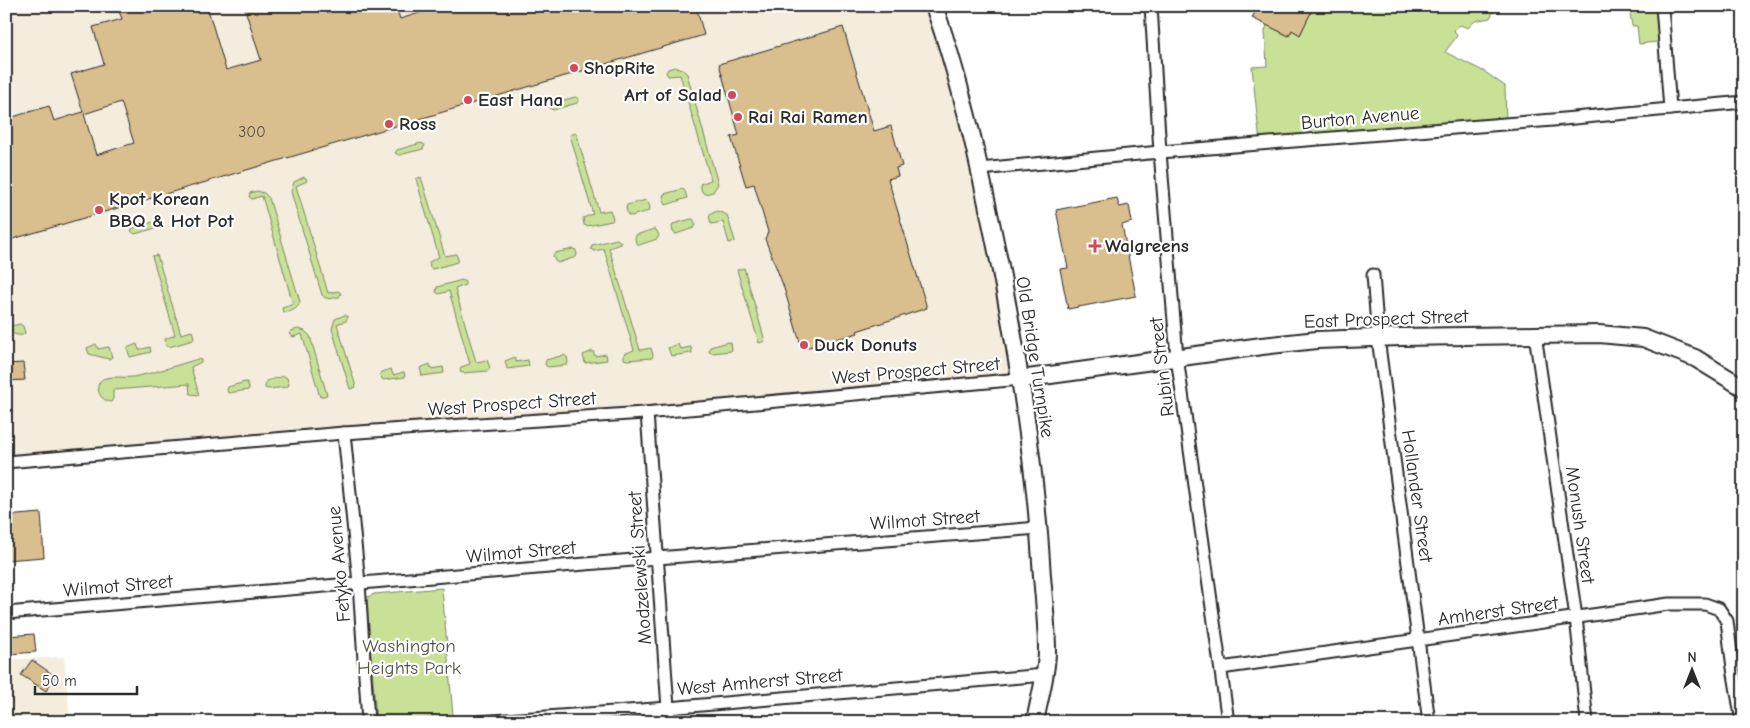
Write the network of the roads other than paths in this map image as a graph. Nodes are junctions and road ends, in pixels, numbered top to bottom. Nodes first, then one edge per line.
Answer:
1 (934, 6) edge
2 (1151, 6) edge
3 (1662, 6) edge
4 (1744, 102) edge
5 (1670, 109) junction
6 (1160, 152) junction
7 (980, 169) junction
8 (1373, 275) dead end
9 (1535, 334) junction
10 (1378, 338) junction
11 (1177, 357) junction
12 (1021, 379) junction
13 (1744, 388) edge
14 (647, 413) junction
15 (344, 433) junction
16 (6, 462) edge
17 (1039, 528) junction
18 (657, 558) junction
19 (359, 583) junction
20 (6, 613) edge
21 (1576, 617) junction
22 (1418, 640) junction
23 (1221, 668) junction
24 (1045, 675) junction
25 (668, 708) junction
26 (368, 722) edge
27 (478, 722) edge
28 (669, 722) edge
29 (1035, 722) edge
30 (1228, 722) edge
31 (1429, 722) edge
32 (1587, 722) edge
33 (1742, 722) edge

1 - 7 street, Old Bridge Turnpike
2 - 6 street, Rubin Street
3 - 5 street
4 - 5 street, Burton Avenue
5 - 6 street, Burton Avenue
6 - 7 street, Burton Avenue
6 - 11 street, Rubin Street
7 - 12 street, Old Bridge Turnpike
8 - 10 street, Hollander Street
9 - 10 street, East Prospect Street
9 - 13 street, East Prospect Street
9 - 21 street, Monush Street
10 - 11 street, East Prospect Street
10 - 22 street, Hollander Street
11 - 12 street, East Prospect Street
11 - 23 street, Rubin Street
12 - 14 street, West Prospect Street
12 - 17 street, Old Bridge Turnpike
14 - 15 street, West Prospect Street
14 - 18 street, Modzelewski Street
15 - 16 street, West Prospect Street
15 - 19 street, Fetyko Avenue
17 - 18 street, Wilmot Street
17 - 24 street, Old Bridge Turnpike
18 - 19 street, Wilmot Street
18 - 25 street, Modzelewski Street
19 - 20 street, Wilmot Street
19 - 26 street, Fetyko Avenue
21 - 22 street, Amherst Street
21 - 32 street, Monush Street
21 - 33 street, Amherst Street
22 - 23 street, Amherst Street
22 - 31 street, Hollander Street
23 - 30 street, Rubin Street
24 - 25 street, West Amherst Street
24 - 29 street, Old Bridge Turnpike
25 - 27 street, West Amherst Street
25 - 28 street, Modzelewski Street

